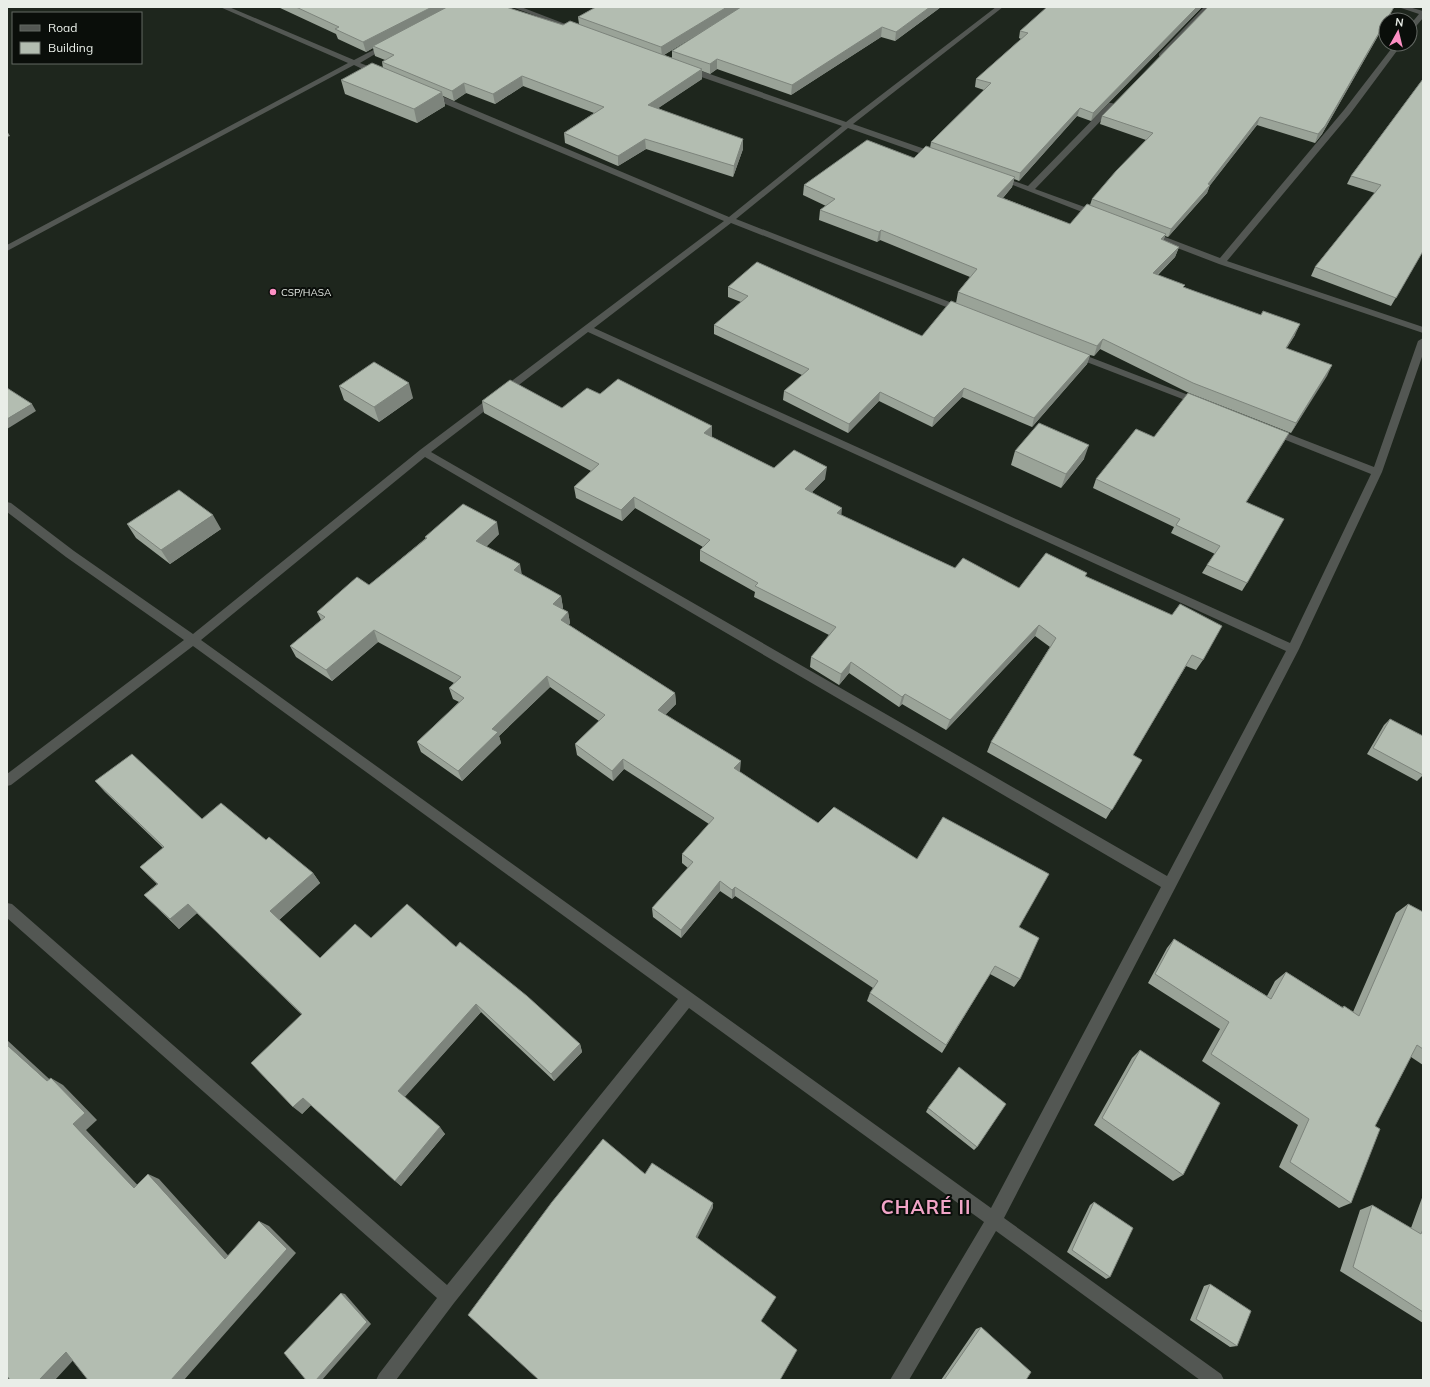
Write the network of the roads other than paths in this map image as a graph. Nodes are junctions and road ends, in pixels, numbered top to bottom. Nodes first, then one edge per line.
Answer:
1 (223, 7) edge
2 (515, 7) edge
3 (1000, 7) edge
4 (1208, 7) edge
5 (1401, 7) edge
6 (1423, 13) edge
7 (589, 34) edge
8 (394, 42) edge
9 (1393, 52) edge
10 (1157, 60) edge
11 (353, 63) junction
12 (678, 66) edge
13 (382, 75) edge
14 (419, 90) edge
15 (1118, 99) edge
16 (847, 125) junction
17 (942, 158) edge
18 (994, 176) edge
19 (1030, 189) junction
20 (1105, 217) edge
21 (730, 220) junction
22 (1142, 232) edge
23 (7, 248) edge
24 (1222, 262) junction
25 (968, 312) edge
26 (586, 328) junction
27 (1423, 330) edge
28 (1423, 341) edge
29 (1065, 350) edge
30 (1213, 408) edge
31 (1265, 428) edge
32 (424, 452) junction
33 (1377, 472) junction
34 (7, 506) edge
35 (194, 640) junction
36 (1293, 649) junction
37 (7, 781) edge
38 (1169, 884) junction
39 (7, 909) edge
40 (688, 998) junction
41 (994, 1220) junction
42 (448, 1297) junction
43 (385, 1380) edge
44 (899, 1380) edge
45 (1215, 1380) edge

1 - 11 street
2 - 7 street
3 - 16 street
4 - 10 street
5 - 6 street
8 - 11 street
9 - 24 street
11 - 13 street
11 - 23 street
12 - 16 street
14 - 21 street
15 - 19 street
16 - 17 street
16 - 21 street
18 - 19 street
19 - 20 street
21 - 25 street
21 - 26 street
22 - 24 street
24 - 27 street
26 - 32 street
26 - 36 street
28 - 33 street
29 - 30 street
31 - 33 street
32 - 35 street
32 - 38 street
33 - 36 street
34 - 35 street
35 - 37 street
35 - 40 street
36 - 38 street
38 - 41 street
39 - 42 street
40 - 41 street
40 - 42 street
41 - 44 street
41 - 45 street
42 - 43 street

